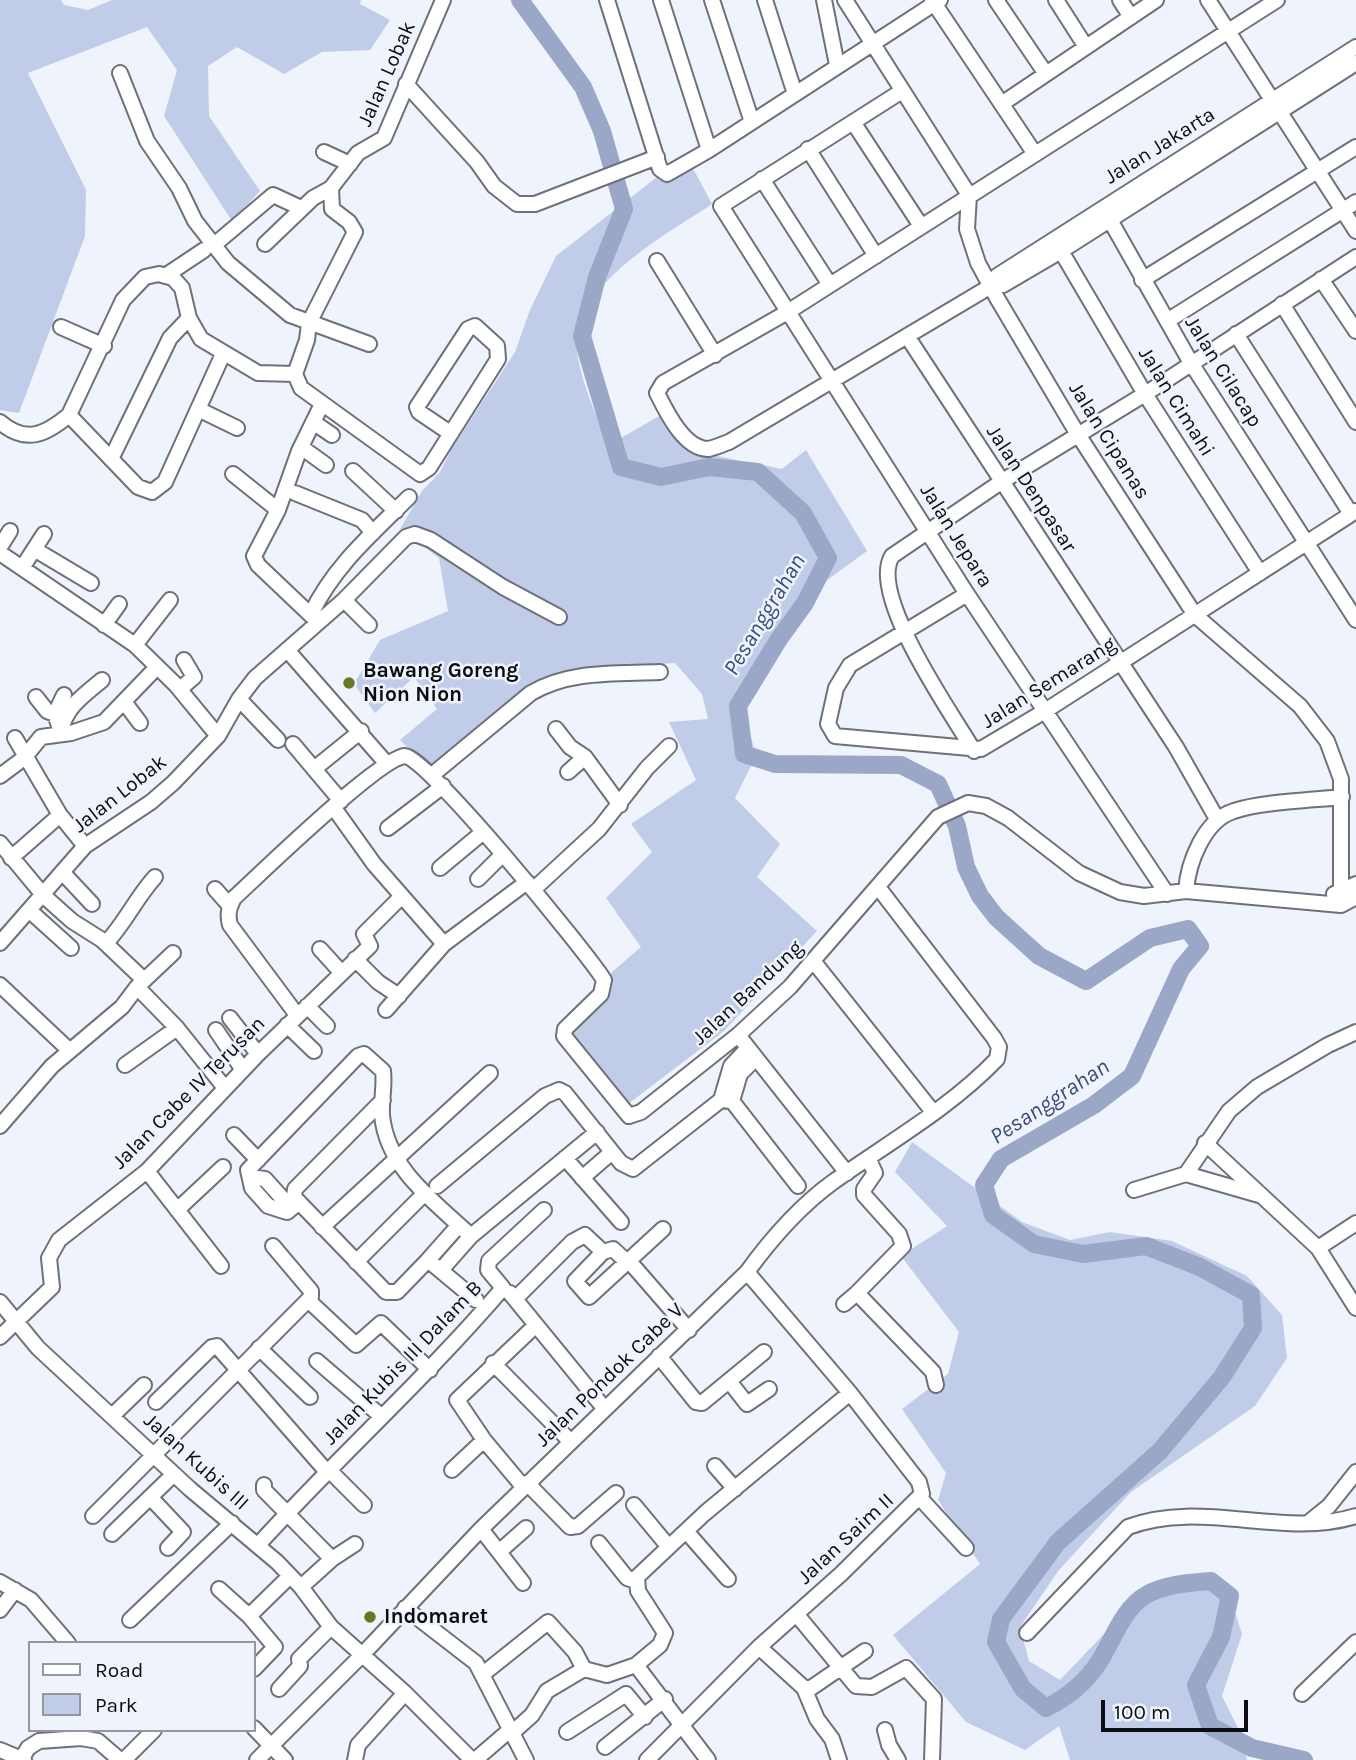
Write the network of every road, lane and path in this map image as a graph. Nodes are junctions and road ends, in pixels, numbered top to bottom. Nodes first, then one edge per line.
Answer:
1 (443, 0) edge
2 (661, 0) edge
3 (712, 0) edge
4 (765, 0) edge
5 (824, 0) edge
6 (845, 0) edge
7 (996, 0) edge
8 (1056, 0) edge
9 (1120, 0) edge
10 (1156, 0) edge
11 (1208, 0) edge
12 (1277, 0) edge
13 (609, 1) edge
14 (936, 1) edge
15 (1131, 17) junction
16 (1228, 32) junction
17 (872, 44) junction
18 (1086, 47) junction
19 (1356, 47) edge
20 (1356, 63) edge
21 (837, 65) junction
22 (120, 73) dead end
23 (1046, 74) junction
24 (406, 83) junction
25 (902, 91) junction
26 (795, 94) junction
27 (1003, 103) junction
28 (1276, 106) junction
29 (752, 122) junction
30 (853, 122) junction
31 (1356, 147) edge
32 (808, 149) junction
33 (709, 150) junction
34 (324, 152) dead end
35 (1035, 154) junction
36 (657, 157) junction
37 (350, 164) junction
38 (1318, 172) junction
39 (762, 179) junction
40 (331, 188) junction
41 (969, 195) junction
42 (1356, 202) edge
43 (302, 208) junction
44 (1343, 211) junction
45 (1110, 220) junction
46 (920, 226) junction
47 (1356, 232) edge
48 (265, 244) dead end
49 (209, 247) junction
50 (1060, 251) junction
51 (876, 256) junction
52 (1356, 257) edge
53 (657, 261) dead end
54 (165, 276) junction
55 (1321, 279) junction
56 (1142, 281) junction
57 (830, 285) junction
58 (991, 286) junction
59 (1282, 304) junction
60 (786, 313) junction
61 (189, 318) junction
62 (1167, 321) junction
63 (309, 323) junction
64 (61, 327) dead end
65 (1356, 331) edge
66 (1236, 334) junction
67 (907, 336) junction
68 (369, 344) dead end
69 (104, 346) junction
70 (223, 354) junction
71 (715, 355) junction
72 (1191, 363) junction
73 (290, 375) junction
74 (832, 383) junction
75 (1145, 394) junction
76 (322, 404) junction
77 (198, 409) junction
78 (69, 415) junction
79 (0, 422) edge
80 (313, 422) junction
81 (1356, 422) edge
82 (237, 428) dead end
83 (450, 433) junction
84 (1077, 433) junction
85 (332, 435) dead end
86 (301, 447) junction
87 (111, 459) junction
88 (326, 465) dead end
89 (353, 471) dead end
90 (233, 474) dead end
91 (1001, 482) junction
92 (295, 493) dead end
93 (409, 497) dead end
94 (278, 510) junction
95 (396, 510) junction
96 (1354, 513) edge
97 (928, 530) junction
98 (10, 531) dead end
99 (373, 533) junction
100 (44, 534) dead end
101 (1307, 543) junction
102 (0, 547) edge
103 (34, 549) junction
104 (0, 553) edge
105 (22, 568) junction
106 (1260, 573) junction
107 (91, 583) dead end
108 (967, 594) junction
109 (344, 600) junction
110 (171, 603) dead end
111 (119, 604) dead end
112 (1355, 614) edge
113 (1195, 615) junction
114 (559, 617) dead end
115 (314, 618) junction
116 (104, 625) junction
117 (369, 625) dead end
118 (903, 633) junction
119 (135, 645) junction
120 (288, 651) junction
121 (184, 660) dead end
122 (1120, 664) junction
123 (157, 667) junction
124 (660, 672) dead end
125 (102, 680) dead end
126 (180, 689) junction
127 (64, 695) dead end
128 (36, 697) dead end
129 (239, 699) junction
130 (125, 703) junction
131 (1045, 711) junction
132 (55, 714) junction
133 (139, 723) dead end
134 (556, 729) dead end
135 (360, 731) junction
136 (61, 733) junction
137 (218, 736) junction
138 (15, 738) dead end
139 (278, 740) dead end
140 (293, 744) dead end
141 (669, 746) dead end
142 (974, 751) junction
143 (585, 757) junction
144 (24, 758) junction
145 (387, 764) junction
146 (314, 769) junction
147 (568, 772) dead end
148 (0, 775) edge
149 (432, 775) junction
150 (443, 786) junction
151 (1342, 797) junction
152 (337, 805) junction
153 (620, 805) junction
154 (60, 815) junction
155 (1217, 819) junction
156 (387, 828) dead end
157 (482, 833) junction
158 (85, 846) junction
159 (4, 852) edge
160 (502, 855) junction
161 (440, 868) dead end
162 (62, 872) junction
163 (155, 877) dead end
164 (478, 879) dead end
165 (1356, 884) edge
166 (531, 885) junction
167 (878, 887) junction
168 (215, 889) dead end
169 (1186, 891) junction
170 (1167, 894) junction
171 (44, 896) junction
172 (401, 897) junction
173 (1356, 897) edge
174 (1340, 898) junction
175 (92, 904) dead end
176 (230, 906) junction
177 (30, 911) junction
178 (0, 943) edge
179 (106, 943) junction
180 (444, 944) junction
181 (71, 948) dead end
182 (320, 948) dead end
183 (173, 953) dead end
184 (355, 959) junction
185 (814, 962) junction
186 (340, 971) junction
187 (140, 983) junction
188 (0, 985) edge
189 (399, 996) junction
190 (386, 1010) dead end
191 (297, 1015) junction
192 (230, 1018) dead end
193 (327, 1026) dead end
194 (177, 1028) junction
195 (216, 1030) dead end
196 (1356, 1032) edge
197 (738, 1035) junction
198 (69, 1050) junction
199 (314, 1051) dead end
200 (752, 1053) junction
201 (258, 1054) junction
202 (125, 1065) dead end
203 (243, 1070) junction
204 (490, 1073) dead end
205 (225, 1088) junction
206 (383, 1100) junction
207 (727, 1100) junction
208 (933, 1112) junction
209 (0, 1126) edge
210 (597, 1132) junction
211 (234, 1135) dead end
212 (1205, 1143) junction
213 (612, 1152) junction
214 (565, 1157) junction
215 (394, 1158) junction
216 (258, 1160) junction
217 (869, 1160) junction
218 (223, 1167) dead end
219 (147, 1171) junction
220 (847, 1173) junction
221 (1186, 1174) junction
222 (582, 1178) junction
223 (798, 1186) dead end
224 (431, 1189) junction
225 (1134, 1190) dead end
226 (1264, 1197) junction
227 (299, 1202) junction
228 (177, 1210) junction
229 (544, 1210) dead end
230 (621, 1222) dead end
231 (1356, 1223) edge
232 (459, 1225) junction
233 (322, 1227) junction
234 (663, 1229) dead end
235 (471, 1236) junction
236 (273, 1247) dead end
237 (1318, 1248) junction
238 (603, 1252) junction
239 (428, 1260) junction
240 (356, 1262) junction
241 (628, 1262) junction
242 (221, 1266) dead end
243 (441, 1270) junction
244 (747, 1272) junction
245 (503, 1288) junction
246 (857, 1293) junction
247 (311, 1298) junction
248 (515, 1299) junction
249 (476, 1300) dead end
250 (0, 1301) edge
251 (844, 1304) dead end
252 (1356, 1308) edge
253 (16, 1322) junction
254 (537, 1325) junction
255 (689, 1330) junction
256 (0, 1337) edge
257 (259, 1348) junction
258 (38, 1349) junction
259 (764, 1352) dead end
260 (659, 1356) junction
261 (27, 1359) dead end
262 (317, 1361) dead end
263 (493, 1363) junction
264 (239, 1370) junction
265 (430, 1370) junction
266 (729, 1381) junction
267 (144, 1385) dead end
268 (936, 1385) dead end
269 (769, 1389) dead end
270 (850, 1393) junction
271 (310, 1397) dead end
272 (156, 1402) dead end
273 (604, 1408) junction
274 (113, 1415) junction
275 (381, 1416) junction
276 (484, 1440) junction
277 (570, 1441) junction
278 (155, 1455) junction
279 (715, 1466) dead end
280 (328, 1471) junction
281 (452, 1471) dead end
282 (1356, 1472) edge
283 (174, 1474) junction
284 (528, 1483) junction
285 (264, 1485) dead end
286 (735, 1489) junction
287 (616, 1493) dead end
288 (150, 1497) junction
289 (920, 1498) junction
290 (364, 1505) dead end
291 (635, 1505) dead end
292 (288, 1512) junction
293 (93, 1516) dead end
294 (1356, 1516) edge
295 (232, 1523) junction
296 (1307, 1524) junction
297 (526, 1528) dead end
298 (481, 1529) junction
299 (687, 1531) junction
300 (112, 1534) dead end
301 (599, 1543) dead end
302 (355, 1544) dead end
303 (258, 1545) junction
304 (668, 1546) junction
305 (168, 1548) dead end
306 (966, 1548) dead end
307 (500, 1551) junction
308 (332, 1559) junction
309 (290, 1576) junction
310 (728, 1579) dead end
311 (636, 1581) junction
312 (0, 1582) edge
313 (523, 1583) dead end
314 (301, 1587) junction
315 (219, 1589) dead end
316 (15, 1590) junction
317 (405, 1608) junction
318 (0, 1610) edge
319 (797, 1615) junction
320 (248, 1616) junction
321 (130, 1620) dead end
322 (331, 1627) junction
323 (1027, 1633) dead end
324 (66, 1641) edge
325 (1356, 1642) edge
326 (759, 1647) junction
327 (865, 1651) dead end
328 (362, 1655) junction
329 (636, 1665) junction
330 (840, 1667) junction
331 (256, 1668) edge
332 (584, 1669) junction
333 (483, 1674) junction
334 (804, 1688) junction
335 (279, 1689) dead end
336 (405, 1693) junction
337 (1302, 1693) dead end
338 (665, 1699) junction
339 (645, 1717) junction
340 (685, 1725) junction
341 (256, 1730) edge
342 (885, 1730) dead end
343 (511, 1731) junction
344 (152, 1732) edge
345 (567, 1732) dead end
346 (272, 1745) junction
347 (605, 1747) dead end
348 (0, 1750) edge
349 (22, 1759) edge
350 (122, 1760) edge
351 (257, 1760) edge
352 (285, 1760) edge
353 (355, 1760) edge
354 (473, 1760) edge
355 (526, 1760) edge
356 (647, 1760) edge
357 (708, 1760) edge
358 (839, 1760) edge
359 (898, 1760) edge
360 (932, 1760) edge

1 - 24 street, Jalan Lobak
2 - 33 street
3 - 29 street
4 - 26 street
5 - 21 street
6 - 17 street
7 - 23 street
8 - 18 street
9 - 15 street
10 - 15 street
11 - 16 street
12 - 16 street
13 - 36 street
14 - 17 street
14 - 27 street
15 - 18 street
16 - 28 street
16 - 35 street
17 - 21 street
17 - 25 street
18 - 23 street
19 - 28 street, Jalan Jakarta
20 - 28 street, Jalan Jakarta
21 - 26 street
22 - 49 street
23 - 27 street
24 - 36 street
24 - 37 street, Jalan Lobak
25 - 30 street
25 - 41 street
26 - 29 street
27 - 35 street
28 - 38 street
28 - 45 street, Jalan Jakarta
28 - 58 street, Jalan Jakarta
29 - 33 street
30 - 32 street
30 - 46 street
31 - 38 street
32 - 39 street
32 - 51 street
33 - 36 street
34 - 37 street
35 - 41 street
37 - 40 street, Jalan Lobak
38 - 44 street
38 - 56 street
39 - 57 street
39 - 60 street, Jalan Jepara
40 - 43 street, Jalan Lobak
40 - 63 street
41 - 46 street
41 - 58 street, Jalan Cipanas
42 - 44 street
43 - 48 street, Jalan Lobak
43 - 49 street
44 - 47 street
44 - 62 street
45 - 50 street, Jalan Jakarta
45 - 56 street, Jalan Cilacap
46 - 51 street
49 - 54 street
49 - 63 street
50 - 58 street, Jalan Jakarta
50 - 75 street, Jalan Cimahi
51 - 57 street
52 - 55 street
53 - 71 street
54 - 61 street
54 - 69 street
55 - 59 street
55 - 65 street
56 - 62 street, Jalan Cilacap
57 - 60 street
58 - 67 street, Jalan Jakarta
58 - 84 street, Jalan Cipanas
59 - 66 street
59 - 81 street
60 - 71 street
60 - 74 street, Jalan Jepara
61 - 70 street
61 - 87 street
62 - 72 street, Jalan Cilacap
63 - 68 street
63 - 73 street
64 - 69 street
66 - 72 street
66 - 96 street
67 - 74 street, Jalan Jakarta
67 - 91 street, Jalan Denpasar
69 - 78 street
70 - 73 street
70 - 77 street
71 - 74 street, Jalan Jakarta
72 - 75 street
72 - 101 street, Jalan Cilacap
73 - 76 street
74 - 97 street, Jalan Jepara
75 - 84 street
75 - 106 street, Jalan Cimahi
76 - 80 street
76 - 83 street
77 - 82 street
77 - 87 street
78 - 79 street
78 - 87 street
80 - 85 street
80 - 86 street
83 - 83 street
84 - 91 street
84 - 113 street, Jalan Cipanas
86 - 88 street
86 - 94 street
89 - 95 street
90 - 94 street
91 - 97 street
91 - 122 street, Jalan Denpasar
92 - 99 street
93 - 95 street
94 - 115 street
95 - 99 street
96 - 101 street, Jalan Semarang
97 - 108 street, Jalan Jepara
97 - 118 street
98 - 102 street
99 - 115 street
100 - 103 street
101 - 106 street, Jalan Semarang
101 - 112 street, Jalan Cilacap
103 - 105 street
103 - 107 street
104 - 105 street
105 - 116 street
106 - 113 street, Jalan Semarang
108 - 118 street, Jalan Semarang
108 - 131 street, Jalan Jepara
109 - 114 street, Jalan Lobak
109 - 115 street, Jalan Lobak
109 - 117 street
110 - 119 street
111 - 116 street
113 - 122 street, Jalan Semarang
113 - 151 street, Jalan Cipanas
115 - 120 street, Jalan Lobak
116 - 119 street
118 - 142 street
118 - 142 street, Jalan Semarang
119 - 123 street
120 - 129 street, Jalan Lobak
120 - 135 street
121 - 126 street
122 - 131 street, Jalan Semarang
122 - 155 street, Jalan Denpasar
123 - 126 street
123 - 130 street
124 - 149 street
125 - 136 street
126 - 137 street
127 - 132 street
128 - 132 street
129 - 137 street, Jalan Lobak
129 - 139 street
130 - 133 street
130 - 136 street
131 - 142 street, Jalan Semarang
131 - 170 street, Jalan Jepara
132 - 136 street
134 - 143 street
135 - 145 street
135 - 146 street
136 - 144 street
137 - 158 street, Jalan Lobak
138 - 144 street
140 - 146 street
141 - 153 street
143 - 147 street
143 - 153 street
144 - 148 street
144 - 154 street
145 - 149 street, Jalan Bandung
145 - 152 street
146 - 152 street
149 - 150 street, Jalan Bandung
150 - 156 street
150 - 157 street, Jalan Bandung
151 - 155 street
151 - 174 street, Jalan Cipanas
152 - 172 street
152 - 176 street
153 - 166 street
154 - 158 street
154 - 159 street
155 - 169 street
157 - 160 street, Jalan Bandung
157 - 161 street
158 - 162 street, Jalan Lobak
159 - 171 street
160 - 164 street
160 - 166 street, Jalan Bandung
162 - 171 street, Jalan Lobak
162 - 175 street
163 - 179 street
165 - 174 street
166 - 180 street
166 - 197 street, Jalan Bandung
167 - 170 street, Jalan Bandung
167 - 185 street, Jalan Bandung
167 - 208 street, Jalan Pondok Cabe V
168 - 176 street
169 - 170 street, Jalan Bandung
169 - 174 street, Jalan Bandung
171 - 177 street, Jalan Lobak
171 - 179 street
172 - 180 street
172 - 184 street, Jalan Cabe IV Terusan
173 - 174 street
176 - 191 street
177 - 178 street, Jalan Lobak
177 - 181 street
179 - 187 street
180 - 189 street
182 - 186 street
183 - 187 street
184 - 186 street, Jalan Cabe IV Terusan
184 - 189 street
185 - 197 street, Jalan Bandung
185 - 208 street
186 - 191 street, Jalan Cabe IV Terusan
187 - 194 street
187 - 198 street
188 - 198 street
189 - 190 street
191 - 193 street
191 - 199 street
191 - 201 street, Jalan Cabe IV Terusan
192 - 201 street
194 - 202 street
194 - 205 street
195 - 203 street
196 - 212 street
197 - 200 street
198 - 209 street
200 - 207 street
200 - 220 street
201 - 203 street, Jalan Cabe IV Terusan
203 - 205 street, Jalan Cabe IV Terusan
204 - 215 street
205 - 219 street, Jalan Cabe IV Terusan
206 - 215 street
206 - 216 street
206 - 227 street
207 - 213 street
207 - 223 street
208 - 217 street, Jalan Pondok Cabe V
210 - 213 street
210 - 214 street
210 - 224 street
211 - 216 street
212 - 221 street
212 - 226 street
213 - 222 street
214 - 222 street
214 - 235 street
215 - 224 street
215 - 233 street
216 - 227 street
217 - 220 street, Jalan Pondok Cabe V
217 - 246 street
218 - 228 street
219 - 228 street
219 - 253 street, Jalan Cabe IV Terusan
220 - 244 street, Jalan Pondok Cabe V
221 - 225 street
221 - 226 street
222 - 230 street
224 - 232 street
224 - 240 street
226 - 237 street
227 - 233 street
228 - 242 street
229 - 245 street, Jalan Kubis III Dalam B
231 - 237 street
232 - 235 street
232 - 239 street
233 - 240 street
234 - 241 street
235 - 243 street
236 - 247 street
237 - 252 street
238 - 241 street
238 - 241 street
238 - 248 street
239 - 240 street
239 - 243 street
241 - 255 street
243 - 249 street
244 - 255 street, Jalan Pondok Cabe V
244 - 270 street, Jalan Saim II
245 - 248 street
245 - 265 street, Jalan Kubis III Dalam B
246 - 251 street
246 - 268 street
247 - 257 street
247 - 265 street
248 - 254 street
250 - 253 street, Jalan Kubis III
253 - 256 street
253 - 258 street, Jalan Kubis III
254 - 263 street
254 - 273 street
255 - 260 street, Jalan Pondok Cabe V
257 - 264 street
257 - 271 street
258 - 261 street
258 - 274 street, Jalan Kubis III
259 - 266 street
260 - 266 street
260 - 273 street, Jalan Pondok Cabe V
262 - 275 street
263 - 276 street
263 - 277 street
264 - 272 street
264 - 278 street
264 - 280 street
265 - 275 street, Jalan Kubis III Dalam B
266 - 269 street
267 - 274 street
270 - 286 street
270 - 289 street, Jalan Saim II
273 - 277 street, Jalan Pondok Cabe V
274 - 278 street, Jalan Kubis III
275 - 280 street, Jalan Kubis III Dalam B
276 - 281 street
276 - 284 street
277 - 284 street, Jalan Pondok Cabe V
278 - 283 street, Jalan Kubis III
278 - 293 street
279 - 286 street
280 - 290 street
280 - 292 street, Jalan Kubis III Dalam B
282 - 296 street
283 - 288 street
283 - 295 street, Jalan Kubis III
284 - 287 street
284 - 298 street, Jalan Pondok Cabe V
285 - 292 street
286 - 299 street
288 - 300 street
288 - 305 street
289 - 306 street
289 - 319 street, Jalan Saim II
291 - 304 street
292 - 303 street, Jalan Kubis III Dalam B
292 - 308 street
294 - 296 street
295 - 303 street, Jalan Kubis III
295 - 321 street
296 - 323 street
297 - 307 street
298 - 307 street
298 - 317 street, Jalan Pondok Cabe V
299 - 304 street
299 - 310 street
301 - 311 street
302 - 308 street
303 - 309 street, Jalan Kubis III
304 - 311 street
307 - 313 street
308 - 314 street
309 - 314 street, Jalan Kubis III
309 - 320 street
311 - 329 street
312 - 316 street
314 - 322 street, Jalan Kubis III
315 - 320 street
316 - 318 street
316 - 324 street
317 - 328 street, Jalan Pondok Cabe V
317 - 333 street
319 - 326 street, Jalan Saim II
319 - 330 street
320 - 331 street
322 - 328 street, Jalan Kubis III
322 - 335 street
325 - 337 street
326 - 334 street
326 - 340 street, Jalan Saim II
327 - 330 street
328 - 336 street, Jalan Kubis III
328 - 346 street, Jalan Pondok Cabe V
329 - 332 street
329 - 338 street
330 - 334 street
330 - 360 street
332 - 333 street
332 - 343 street
333 - 343 street
334 - 358 street
336 - 353 street
336 - 354 street, Jalan Kubis III
338 - 339 street
338 - 340 street
339 - 345 street
339 - 347 street
340 - 356 street, Jalan Saim II
340 - 357 street
341 - 346 street
342 - 359 street
343 - 354 street
343 - 355 street
344 - 350 street
346 - 351 street, Jalan Pondok Cabe V
346 - 352 street
348 - 349 street
349 - 350 street

